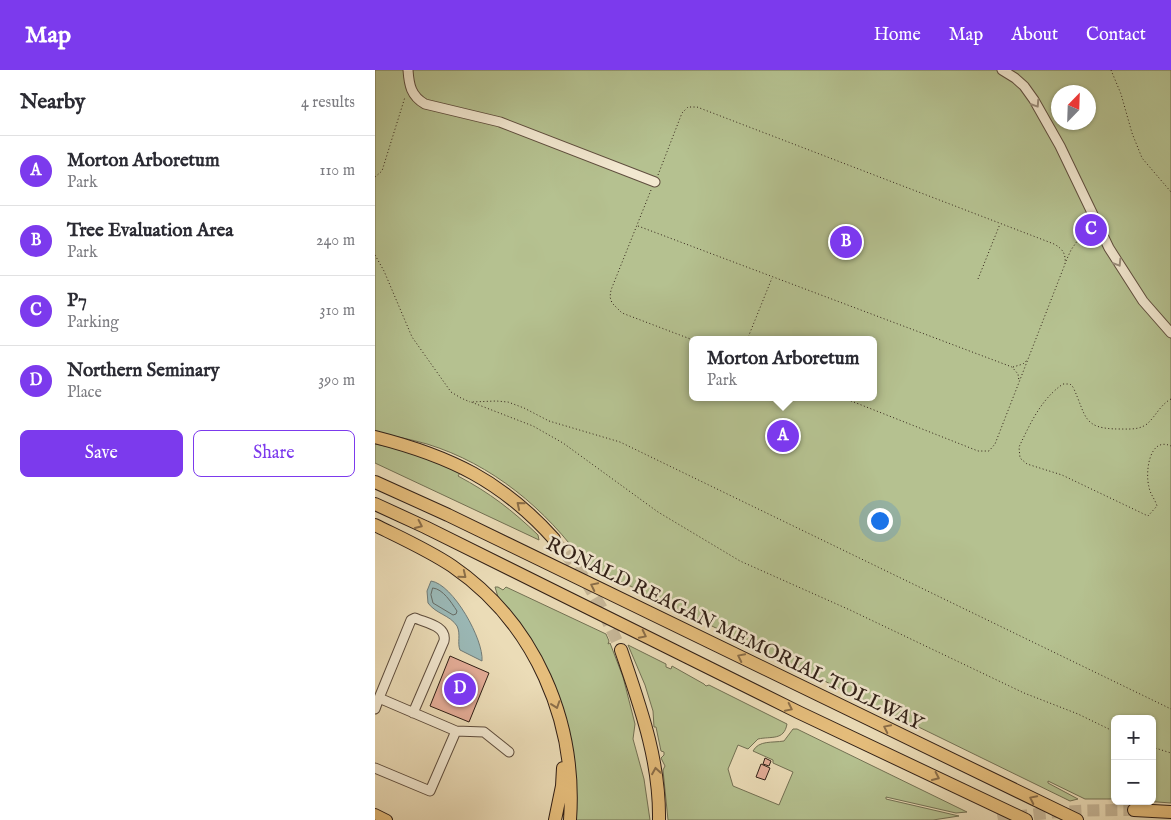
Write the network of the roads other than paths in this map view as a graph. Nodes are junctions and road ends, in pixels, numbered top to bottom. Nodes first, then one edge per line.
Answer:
1 (408, 70) edge
2 (1001, 70) edge
3 (655, 182) road end
4 (1171, 333) edge
5 (375, 437) edge
6 (375, 482) edge
7 (375, 504) edge
8 (375, 525) edge
9 (554, 539) tunnel mouth
10 (621, 650) tunnel mouth
11 (379, 698) junction
12 (375, 709) edge
13 (413, 713) junction
14 (456, 731) junction
15 (565, 740) junction
16 (509, 752) dead end
17 (375, 768) edge
18 (1134, 810) tunnel mouth
19 (1171, 812) edge
20 (375, 814) edge
21 (387, 820) edge
22 (555, 820) edge
23 (570, 820) edge
24 (659, 820) edge
25 (1026, 820) edge
26 (1077, 820) edge

1 - 3 lane
2 -> 4 lane
9 -> 5 highway
26 -> 6 highway, RONALD REAGAN MEMORIAL TOLLWAY
7 -> 25 highway, RONALD REAGAN MEMORIAL TOLLWAY
8 -> 15 highway
24 -> 10 highway
11 - 12 lane
11 - 13 lane
11 - 13 lane
13 - 14 lane
14 - 16 lane
14 - 17 lane
15 - 22 highway
15 - 23 highway
18 - 19 highway
20 - 21 main road

